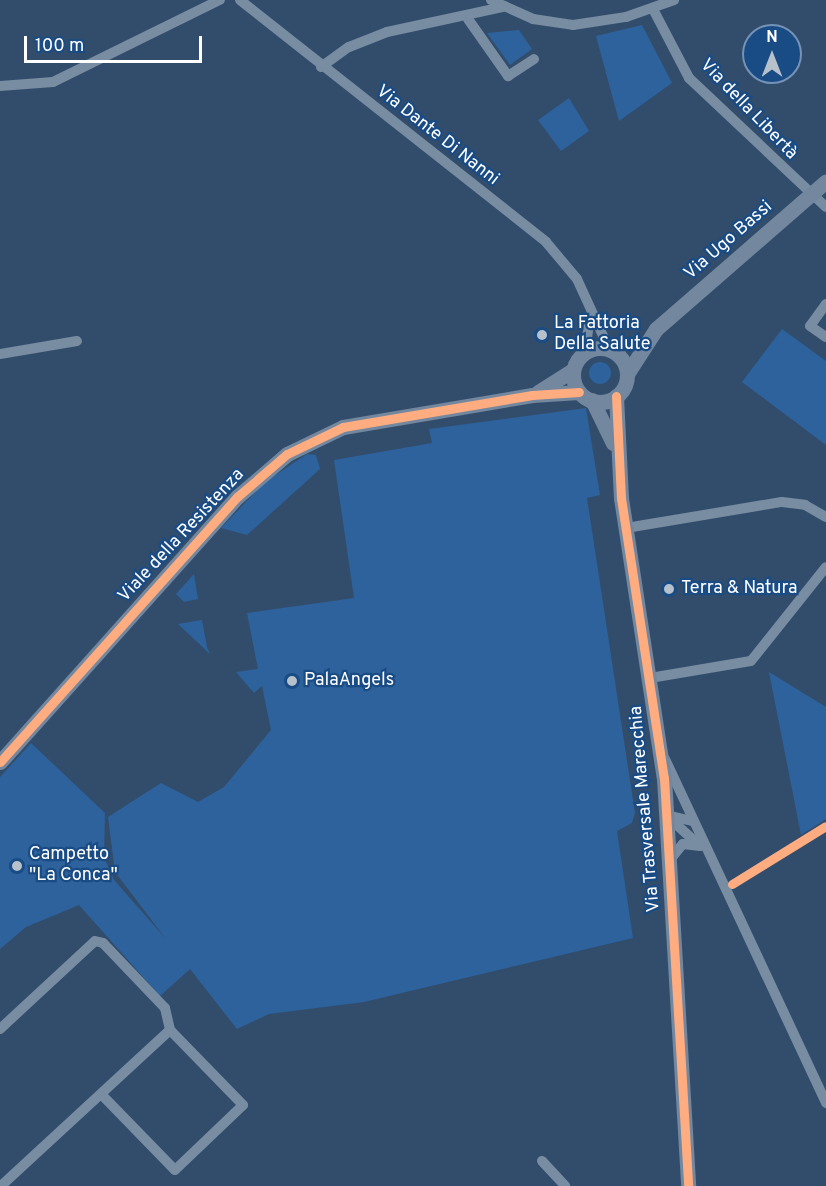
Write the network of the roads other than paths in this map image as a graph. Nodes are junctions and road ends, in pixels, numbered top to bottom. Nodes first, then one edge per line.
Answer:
1 (220, 0) edge
2 (225, 0) edge
3 (235, 0) edge
4 (240, 0) edge
5 (491, 0) edge
6 (674, 0) edge
7 (502, 7) junction
8 (653, 9) junction
9 (468, 19) junction
10 (534, 59) dead end
11 (321, 67) junction
12 (0, 86) edge
13 (826, 181) edge
14 (810, 195) junction
15 (826, 207) edge
16 (826, 304) edge
17 (590, 317) junction
18 (656, 329) junction
19 (826, 337) edge
20 (77, 341) dead end
21 (612, 350) junction
22 (585, 351) junction
23 (0, 354) edge
24 (573, 370) junction
25 (627, 374) junction
26 (532, 394) junction
27 (586, 396) junction
28 (616, 396) junction
29 (615, 448) junction
30 (826, 517) edge
31 (626, 528) junction
32 (826, 567) edge
33 (650, 678) junction
34 (659, 745) junction
35 (0, 762) edge
36 (666, 814) junction
37 (692, 822) junction
38 (700, 846) junction
39 (710, 854) junction
40 (669, 862) junction
41 (170, 1026) junction
42 (0, 1029) edge
43 (101, 1094) junction
44 (826, 1103) edge
45 (542, 1161) dead end
46 (1, 1186) edge
47 (565, 1186) edge
48 (688, 1186) edge

1 - 12 street
2 - 3 street
4 - 11 street, Via Dante Di Nanni
5 - 7 street
6 - 8 street
7 - 8 street
7 - 9 street
8 - 14 street, Via della Libertà
9 - 10 street
9 - 11 street
11 - 17 street, Via Dante Di Nanni
13 - 14 street, Via Ugo Bassi
14 - 15 street, Via della Libertà
14 - 18 street, Via Ugo Bassi
16 - 19 street
17 - 21 street, Via Dante Di Nanni
17 - 22 street, Via Dante Di Nanni
18 - 21 street, Via Ugo Bassi
18 - 25 street, Via Ugo Bassi
20 - 23 street
21 - 22 street
21 - 25 street
22 - 24 street
24 - 26 street, Viale della Resistenza
24 - 27 street
25 - 28 street
26 - 27 street, Viale della Resistenza
26 - 35 street, Viale della Resistenza
27 - 28 street
27 - 29 street, Via Trasversale Marecchia
28 - 29 street, Via Trasversale Marecchia
29 - 31 street, Via Trasversale Marecchia
30 - 31 street
31 - 33 street, Via Trasversale Marecchia
32 - 33 street
33 - 34 street, Via Trasversale Marecchia
34 - 36 street, Via Trasversale Marecchia
34 - 37 street
36 - 37 street
36 - 38 street
36 - 40 street, Via Trasversale Marecchia
37 - 39 street
38 - 39 street
38 - 40 street
39 - 44 street
40 - 48 street, Via Trasversale Marecchia
41 - 42 street
41 - 43 street
41 - 43 street
43 - 46 street
45 - 47 street

